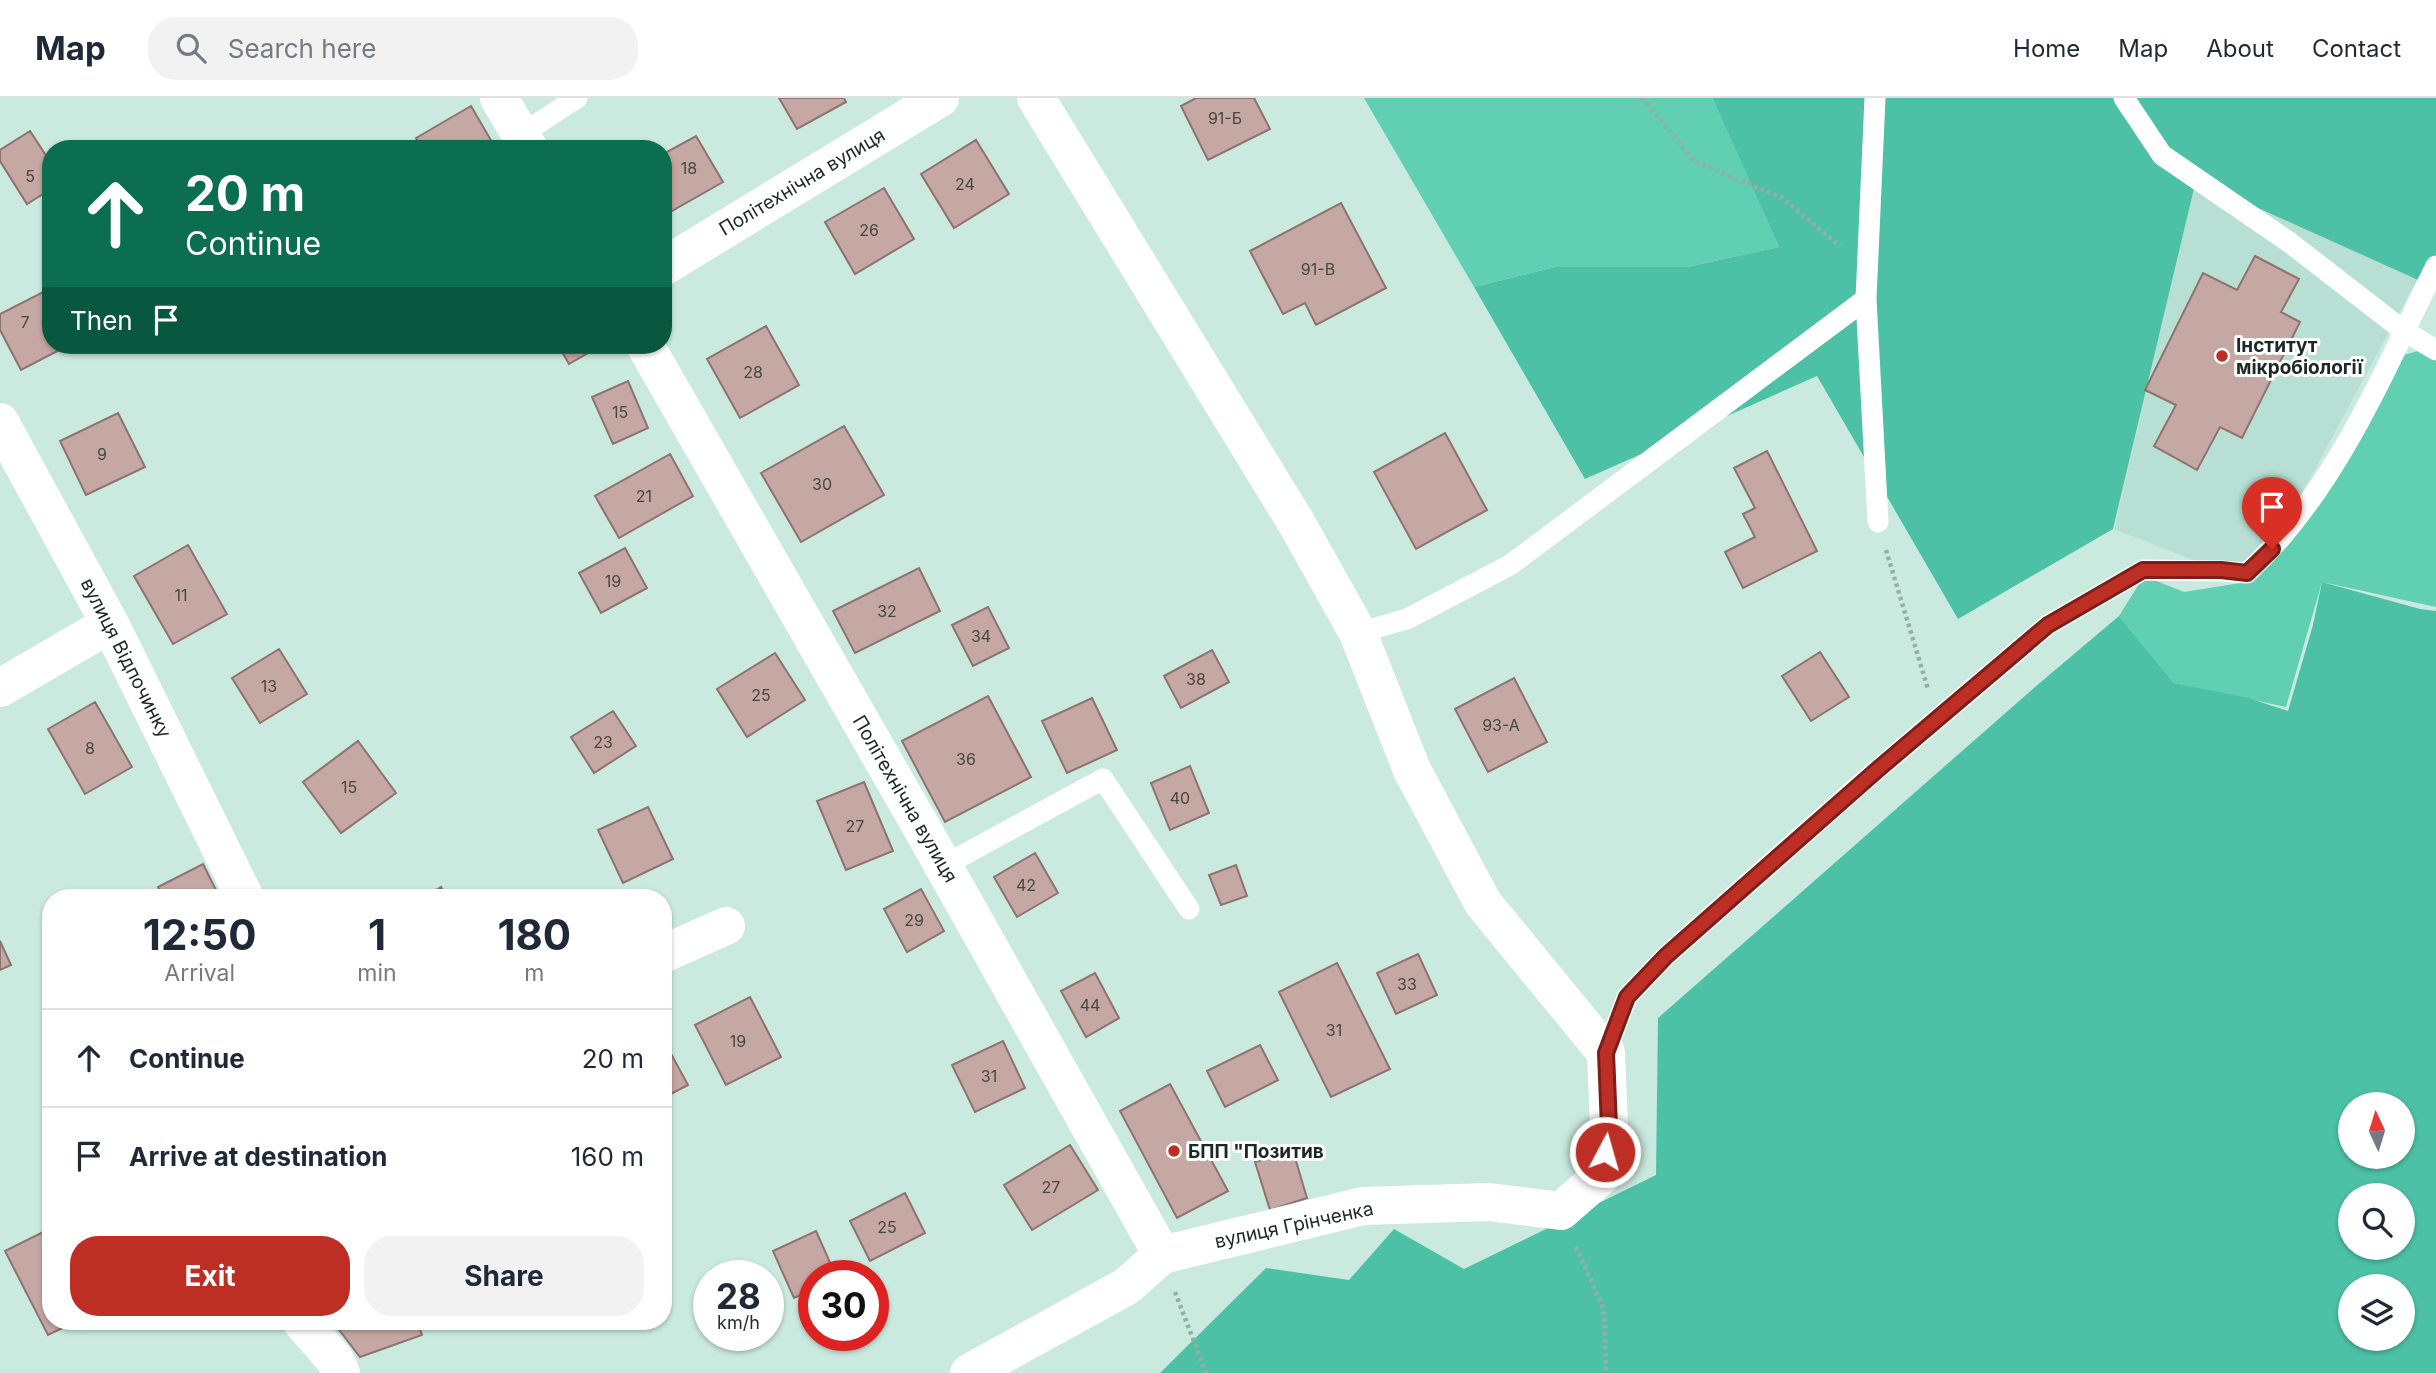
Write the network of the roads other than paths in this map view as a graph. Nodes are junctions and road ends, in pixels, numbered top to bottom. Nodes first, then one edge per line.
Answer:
1 (499, 98) edge
2 (577, 98) edge
3 (940, 98) edge
4 (1036, 98) edge
5 (1875, 98) edge
6 (2124, 98) edge
7 (524, 140) edge
8 (527, 140) edge
9 (672, 262) edge
10 (2436, 266) edge
11 (1866, 299) junction
12 (2404, 331) junction
13 (2436, 350) edge
14 (650, 354) edge
15 (0, 422) edge
16 (1878, 522) road end
17 (110, 624) junction
18 (1358, 633) junction
19 (0, 688) edge
20 (943, 866) junction
21 (241, 889) edge
22 (1189, 909) dead end
23 (726, 926) dead end
24 (672, 950) edge
25 (1606, 1053) junction
26 (1162, 1255) junction
27 (309, 1330) edge
28 (341, 1373) edge
29 (969, 1373) edge

1 - 7 street
2 - 8 lane
3 - 9 street, Політехнічна вулиця
4 - 18 street
5 - 11 lane
6 - 12 lane
10 - 12 lane
11 - 16 lane
11 - 18 lane
12 - 13 lane
12 - 25 lane
14 - 20 street, Політехнічна вулиця
15 - 17 street, вулиця Відпочинку
17 - 19 street
17 - 21 street, вулиця Відпочинку
18 - 25 street
20 - 22 lane
20 - 26 street, Політехнічна вулиця
23 - 24 street
25 - 26 street, вулиця Грінченка
26 - 29 street, вулиця Грінченка
27 - 28 street

